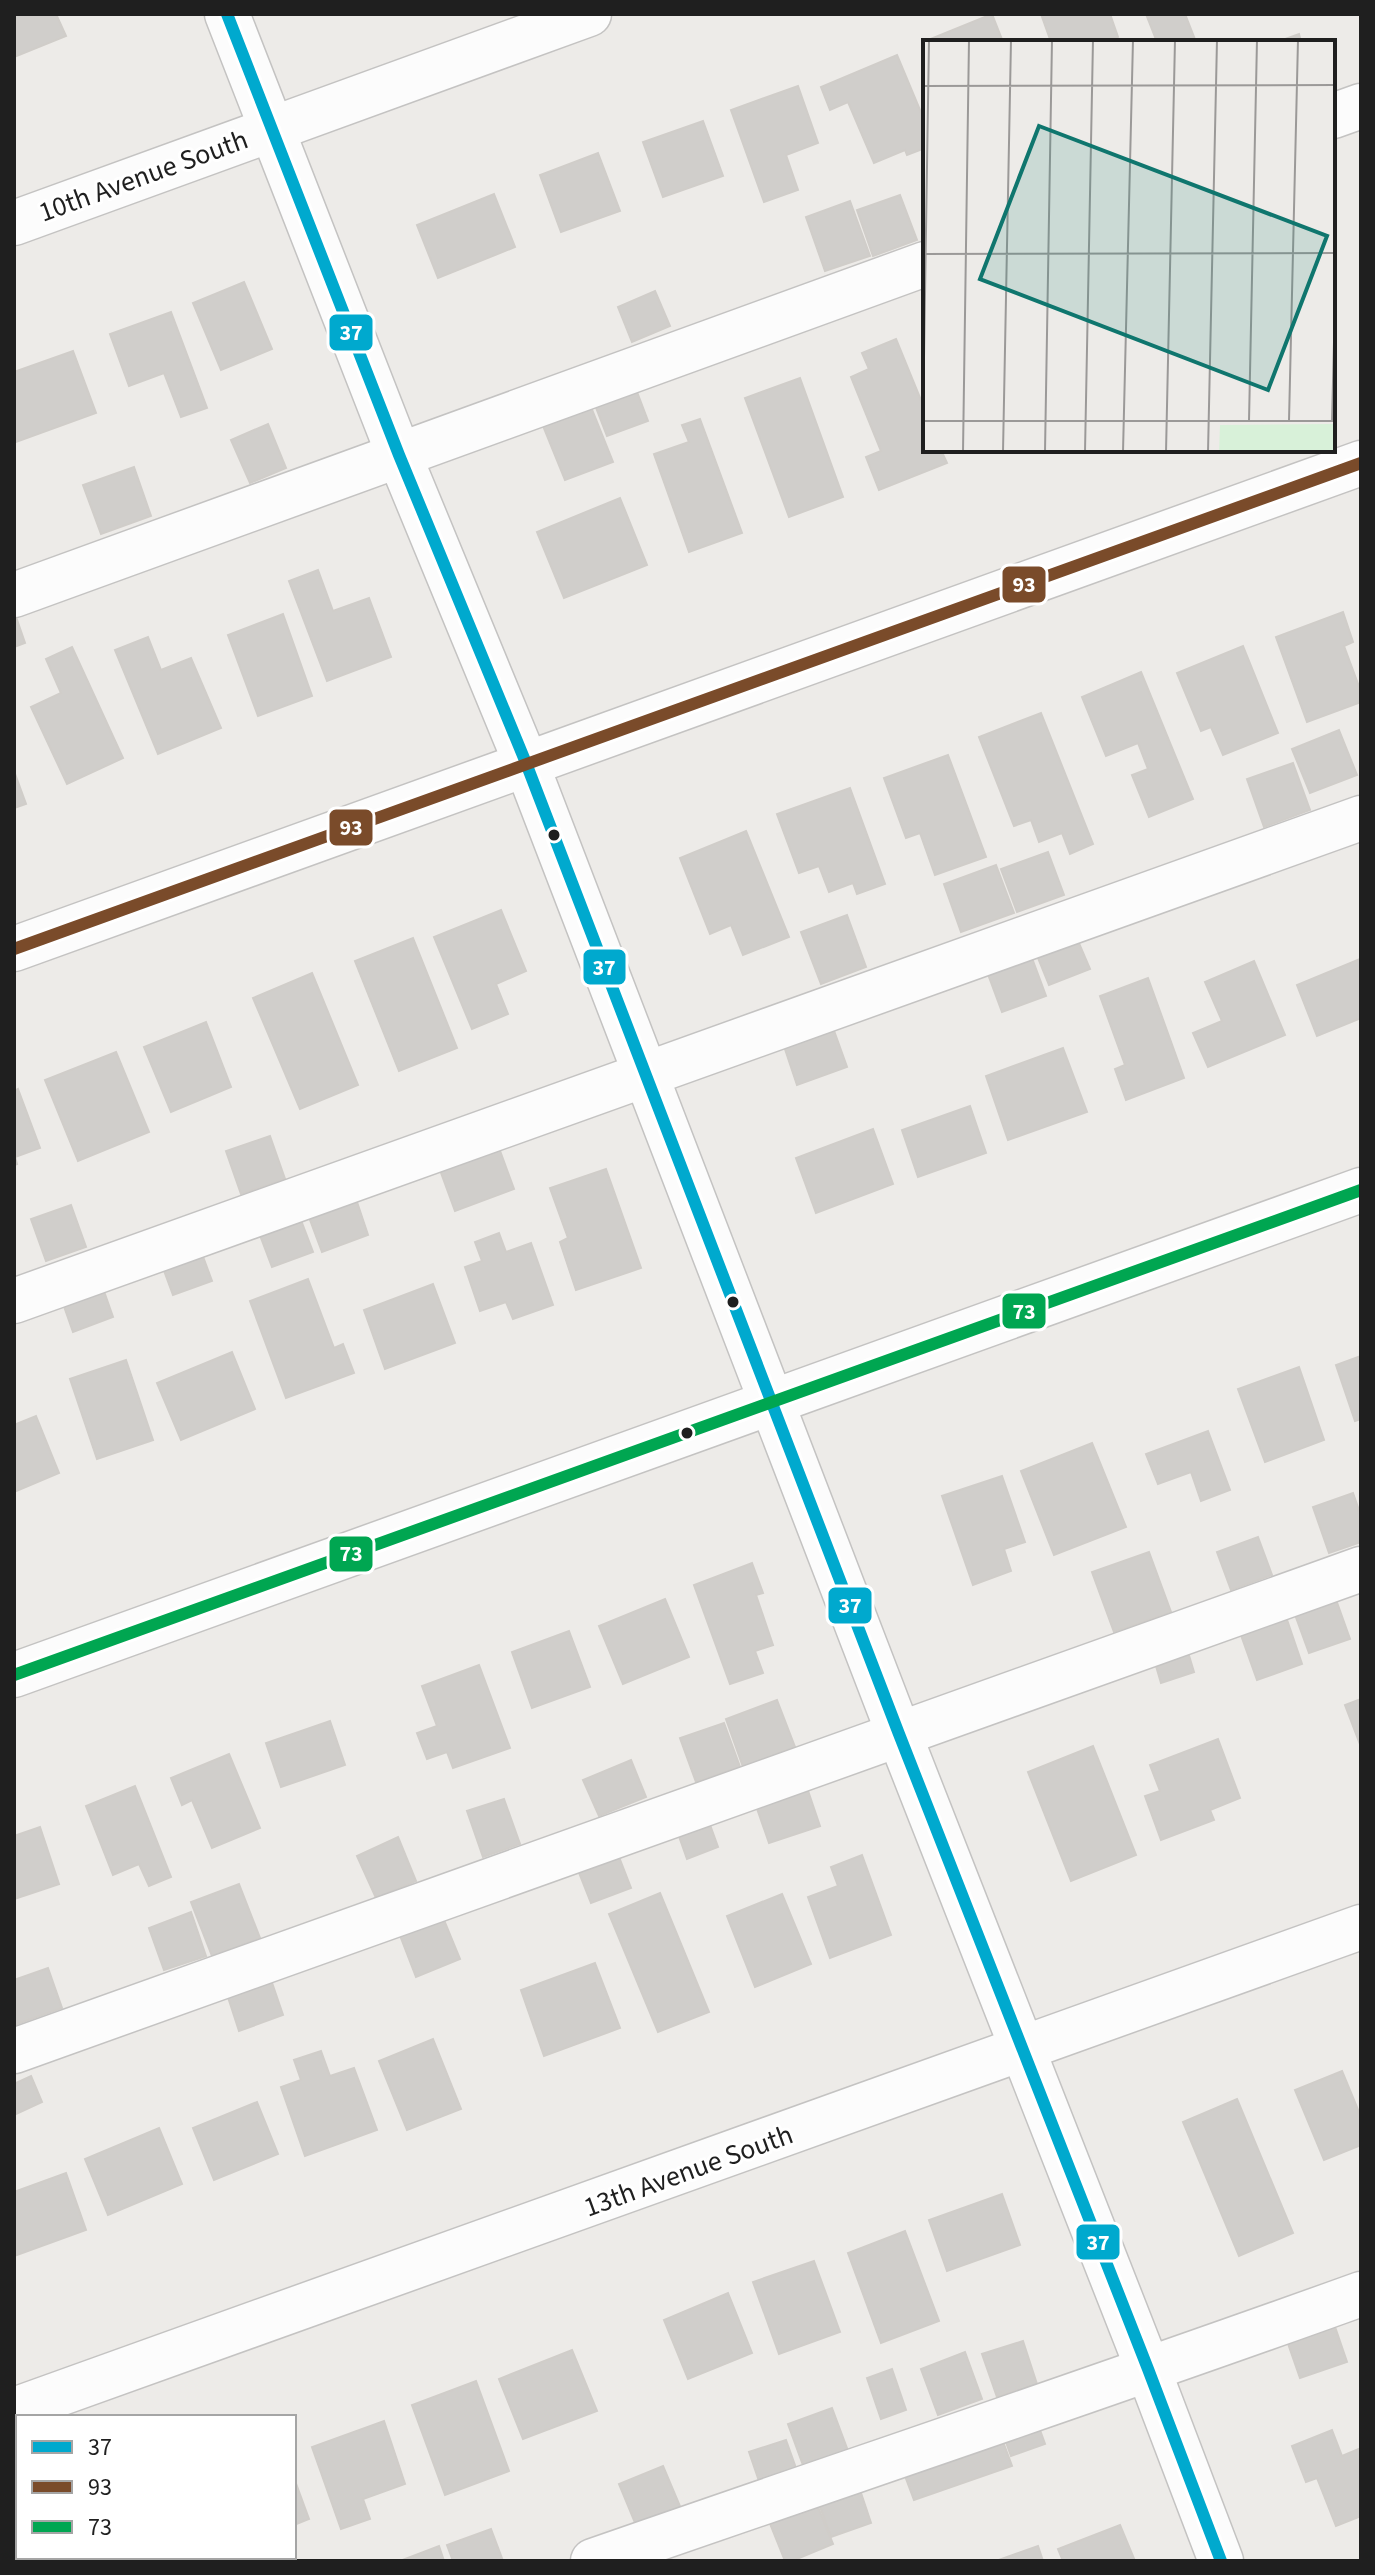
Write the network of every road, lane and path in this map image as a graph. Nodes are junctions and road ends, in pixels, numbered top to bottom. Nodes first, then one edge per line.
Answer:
1 (227, 14) edge
2 (589, 14) edge
3 (1361, 106) edge
4 (1335, 115) edge
5 (271, 129) junction
6 (14, 223) edge
7 (923, 265) edge
8 (399, 455) junction
9 (1361, 463) edge
10 (14, 595) edge
11 (526, 763) junction
12 (1361, 818) edge
13 (14, 949) edge
14 (645, 1075) junction
15 (1361, 1190) edge
16 (14, 1301) edge
17 (772, 1403) junction
18 (1361, 1569) edge
19 (14, 1675) edge
20 (899, 1734) junction
21 (1361, 1927) edge
22 (1022, 2050) junction
23 (14, 2051) edge
24 (1361, 2294) edge
25 (1148, 2369) junction
26 (14, 2410) edge
27 (593, 2561) edge
28 (1221, 2561) edge

1 - 5 street
2 - 5 street, 10th Avenue South
3 - 4 street
5 - 6 street, 10th Avenue South
5 - 8 street
7 - 8 street
8 - 10 street
8 - 11 street
9 - 11 street
11 - 13 street
11 - 14 street
12 - 14 street
14 - 16 street
14 - 17 street
15 - 17 street
17 - 19 street
17 - 20 street
18 - 20 street
20 - 22 street
20 - 23 street
21 - 22 street, 13th Avenue South
22 - 25 street
22 - 26 street, 13th Avenue South
24 - 25 street
25 - 27 street
25 - 28 street

